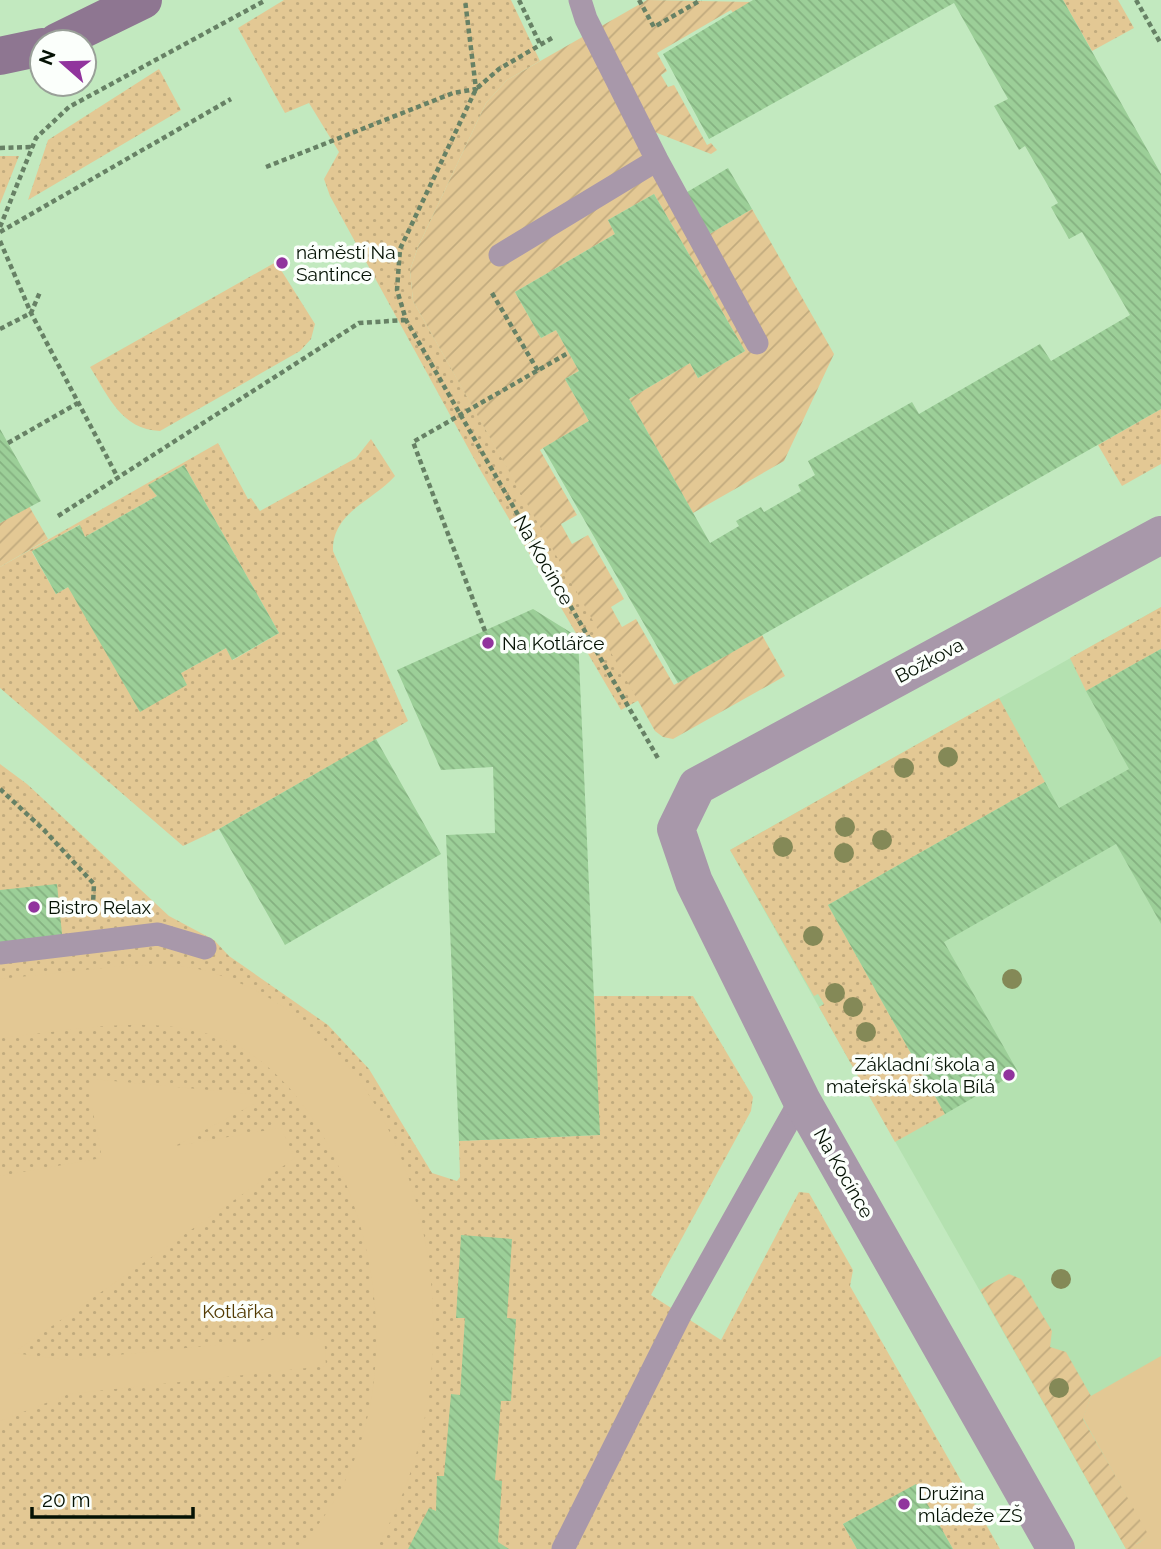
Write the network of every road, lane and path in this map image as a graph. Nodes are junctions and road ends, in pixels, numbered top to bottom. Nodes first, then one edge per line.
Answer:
1 (143, 0) edge
2 (266, 0) edge
3 (465, 0) edge
4 (519, 0) edge
5 (639, 0) edge
6 (701, 0) edge
7 (1136, 0) edge
8 (583, 10) edge
9 (86, 28) edge
10 (540, 44) junction
11 (1161, 44) edge
12 (28, 50) edge
13 (0, 56) edge
14 (476, 89) junction
15 (231, 99) dead end
16 (33, 147) junction
17 (0, 148) edge
18 (657, 160) junction
19 (266, 167) dead end
20 (0, 230) edge
21 (0, 241) edge
22 (500, 255) joint
23 (40, 292) dead end
24 (31, 313) junction
25 (406, 320) junction
26 (0, 329) edge
27 (757, 343) dead end
28 (568, 353) dead end
29 (538, 371) junction
30 (78, 403) junction
31 (461, 416) junction
32 (8, 443) dead end
33 (118, 478) junction
34 (58, 516) dead end
35 (1161, 535) edge
36 (485, 631) dead end
37 (697, 786) junction
38 (0, 789) edge
39 (93, 943) junction
40 (205, 948) dead end
41 (0, 953) edge
42 (801, 1099) junction
43 (563, 1549) edge
44 (1056, 1549) edge

1 - 9 street
2 - 16 path
3 - 14 path
4 - 10 path
5 - 6 path
7 - 11 path
8 - 10 path
8 - 18 lane
10 - 14 path
12 - 13 street
14 - 19 path
14 - 25 path, Na Kocínce
15 - 20 path
16 - 17 path
16 - 20 path
18 - 22 lane
18 - 27 lane
21 - 24 path
22 - 29 path
23 - 24 path
24 - 26 path
24 - 30 path
25 - 31 path, Na Kocínce
25 - 33 path
28 - 29 path
29 - 31 path
30 - 32 path
30 - 33 path
31 - 36 path
31 - 37 path, Na Kocínce
33 - 34 path
35 - 37 street, Božkova
37 - 42 street, Na Kocínce
38 - 39 path
39 - 40 lane
39 - 41 lane
42 - 43 lane
42 - 44 street, Na Kocínce

